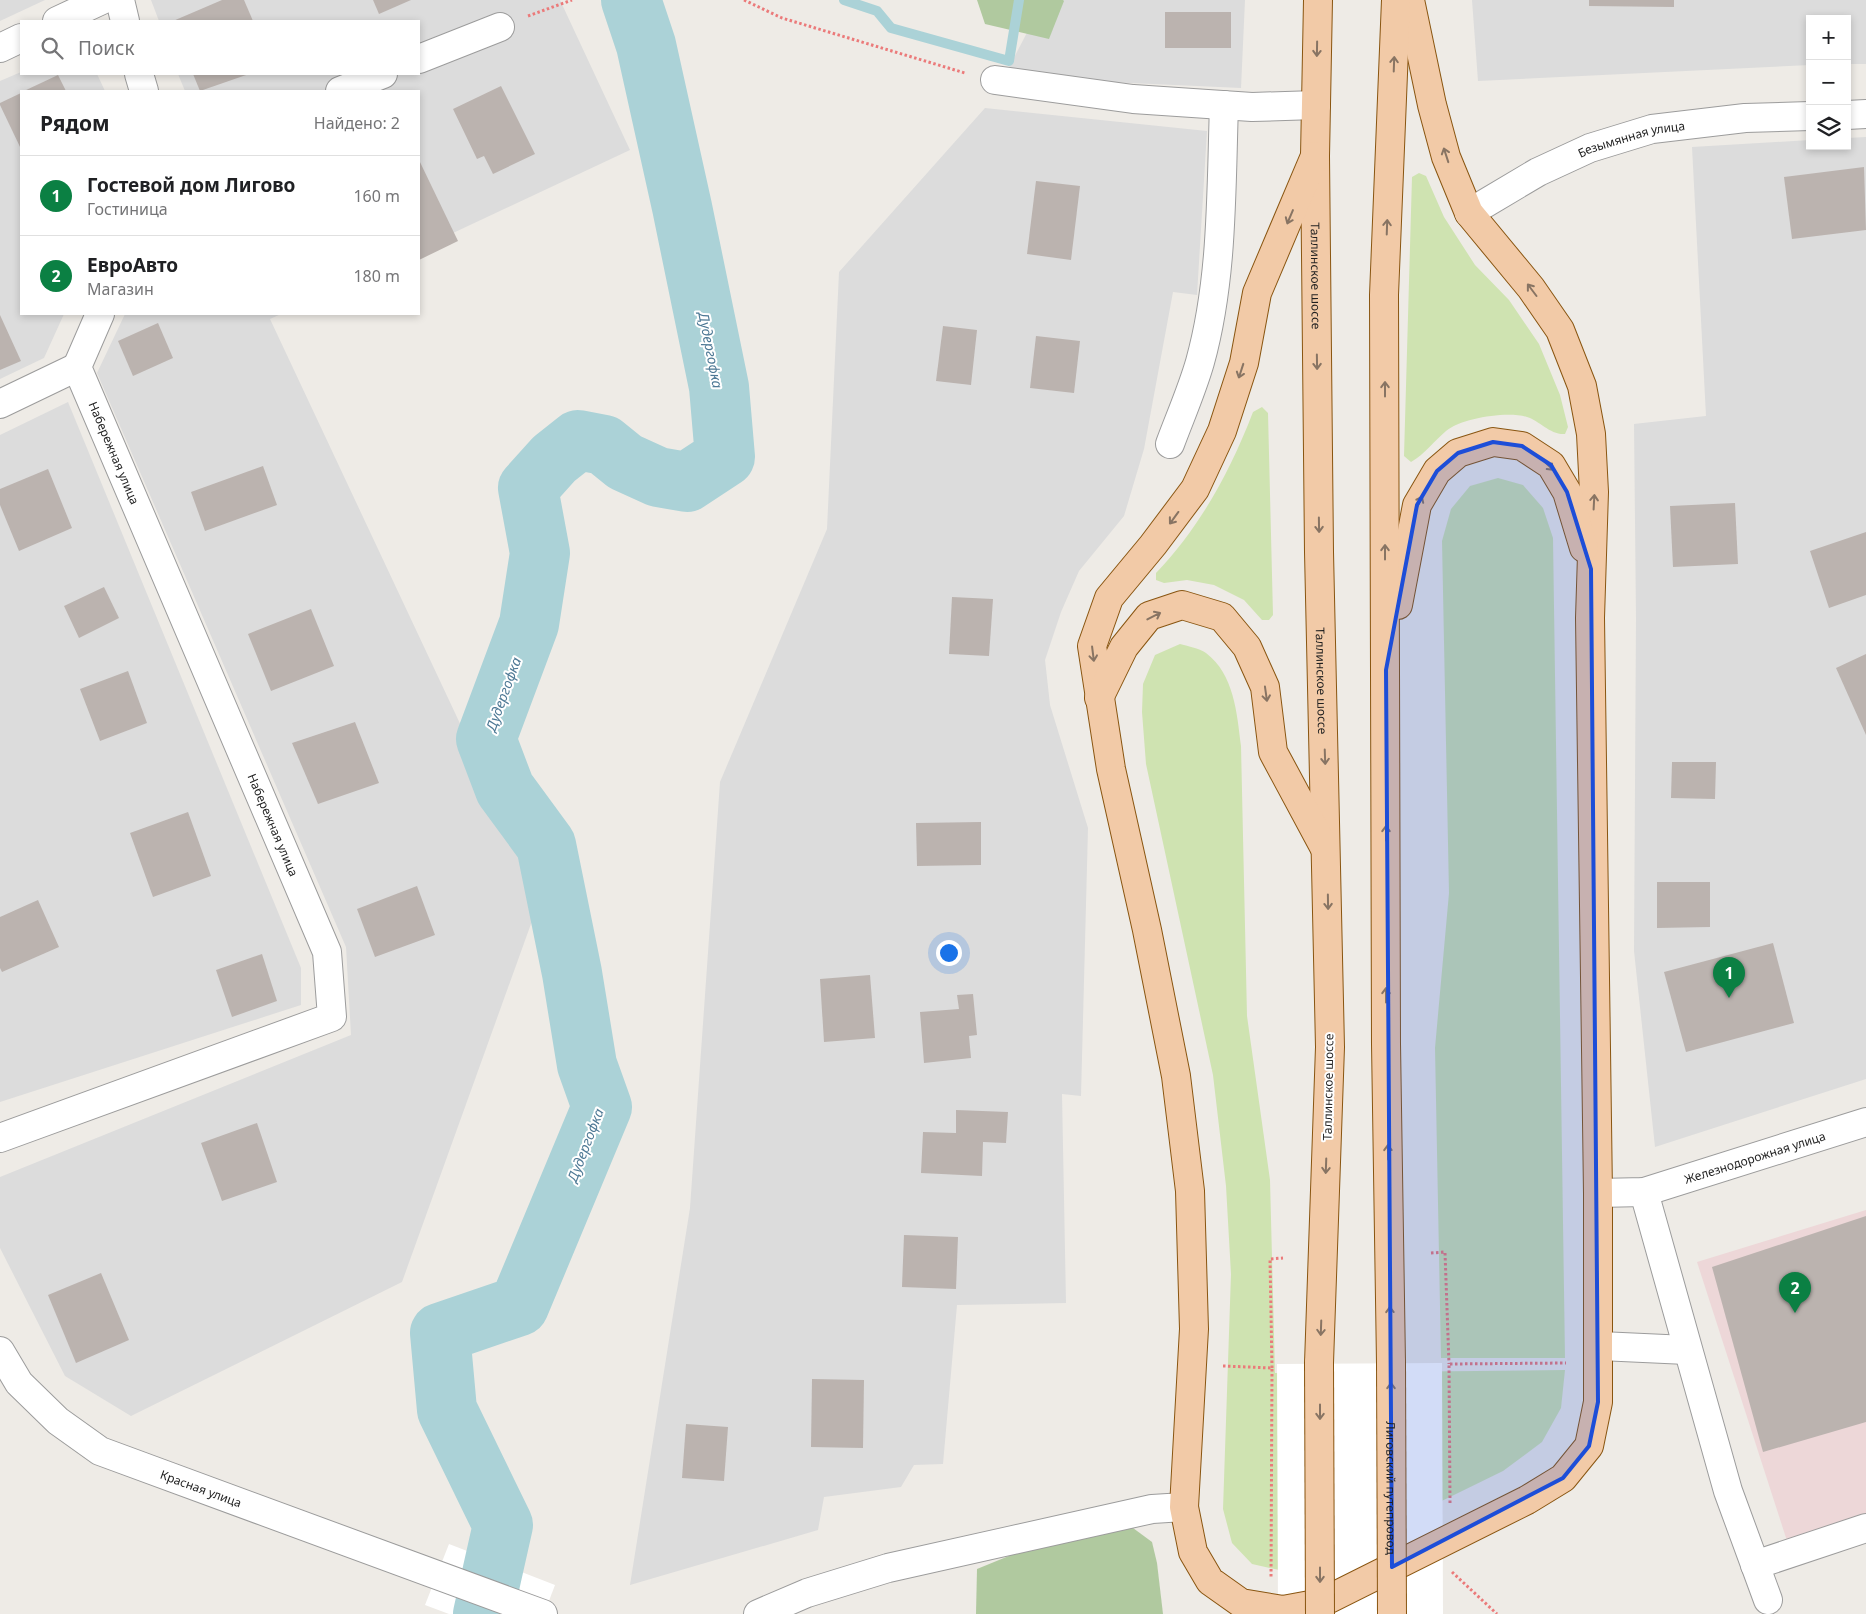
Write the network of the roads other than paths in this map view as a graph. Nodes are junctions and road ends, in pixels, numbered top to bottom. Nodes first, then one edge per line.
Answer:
1 (102, 0) edge
2 (120, 0) edge
3 (1318, 0) edge
4 (1396, 0) edge
5 (1410, 0) edge
6 (58, 20) edge
7 (125, 20) edge
8 (500, 27) road end
9 (20, 38) edge
10 (0, 48) edge
11 (420, 59) edge
12 (139, 75) edge
13 (380, 75) edge
14 (995, 80) road end
15 (144, 90) edge
16 (343, 90) edge
17 (1316, 105) junction
18 (1224, 106) junction
19 (1866, 114) edge
20 (1851, 115) edge
21 (1806, 116) edge
22 (1315, 156) junction
23 (1469, 213) junction
24 (100, 315) edge
25 (78, 367) junction
26 (0, 404) edge
27 (1170, 444) dead end
28 (1590, 569) junction
29 (1386, 670) junction
30 (1099, 698) junction
31 (1327, 853) junction
32 (1866, 1122) edge
33 (0, 1138) edge
34 (1644, 1192) junction
35 (1598, 1193) junction
36 (1600, 1346) junction
37 (1687, 1350) junction
38 (0, 1351) edge
39 (1184, 1507) junction
40 (1866, 1528) edge
41 (1755, 1565) junction
42 (1768, 1600) dead end
43 (543, 1614) edge
44 (758, 1614) edge
45 (1320, 1614) edge
46 (1392, 1614) edge

1 - 6 street
2 - 7 street
3 -> 17 main road, Таллинское шоссе
29 -> 4 main road
23 -> 5 main road
8 - 11 street
9 - 10 street
12 - 15 street
13 - 16 street
14 - 18 street
17 - 18 street
17 - 22 main road, Таллинское шоссе
18 - 27 street
19 - 20 street
21 - 23 street, Безымянная улица
22 -> 30 main road
22 -> 31 main road, Таллинское шоссе
28 -> 23 main road
24 - 25 street
25 - 26 street
25 - 33 street, Набережная улица
29 -> 28 main road
28 - 35 main road
46 -> 29 main road, Лиговский путепровод, bridge
30 -> 31 main road
30 - 39 main road
31 -> 45 main road, Таллинское шоссе, bridge
32 - 34 street, Железнодорожная улица
34 - 35 street, Железнодорожная улица
34 - 37 street
35 - 36 main road
36 - 37 street
36 - 39 main road
37 - 41 street
38 - 43 street, Красная улица
39 - 44 street
40 - 41 street
41 - 42 street

